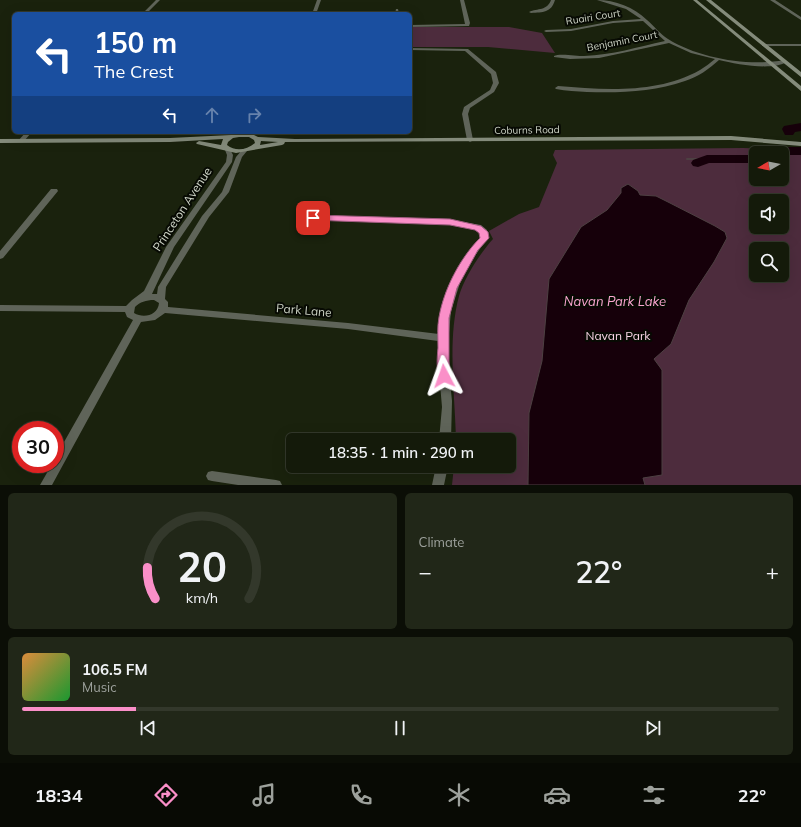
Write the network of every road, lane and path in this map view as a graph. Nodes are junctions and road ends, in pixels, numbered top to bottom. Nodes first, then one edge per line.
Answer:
1 (158, 0) edge
2 (320, 0) edge
3 (462, 0) edge
4 (553, 0) edge
5 (598, 0) edge
6 (695, 0) edge
7 (708, 0) edge
8 (772, 0) edge
9 (615, 1) edge
10 (146, 12) edge
11 (315, 12) edge
12 (530, 12) dead end
13 (714, 16) junction
14 (728, 16) junction
15 (801, 19) edge
16 (644, 20) junction
17 (412, 26) edge
18 (546, 31) dead end
19 (668, 42) junction
20 (764, 45) junction
21 (801, 45) edge
22 (412, 49) edge
23 (556, 56) dead end
24 (718, 59) junction
25 (770, 62) junction
26 (784, 62) junction
27 (801, 76) edge
28 (801, 87) edge
29 (558, 88) dead end
30 (27, 134) edge
31 (235, 135) edge
32 (255, 136) edge
33 (170, 140) junction
34 (470, 140) junction
35 (760, 140) junction
36 (801, 140) edge
37 (0, 141) edge
38 (21, 141) junction
39 (294, 141) junction
40 (801, 144) edge
41 (227, 149) junction
42 (248, 150) junction
43 (54, 191) dead end
44 (313, 218) dead end
45 (0, 256) edge
46 (161, 299) junction
47 (138, 300) junction
48 (0, 308) edge
49 (129, 309) junction
50 (162, 310) junction
51 (138, 320) junction
52 (443, 338) junction
53 (445, 433) edge
54 (441, 473) edge
55 (212, 476) dead end
56 (46, 485) edge
57 (276, 485) edge
58 (438, 485) edge

1 - 10 street
2 - 11 street
3 - 17 street
4 - 12 street
5 - 9 street
6 - 13 street
7 - 14 street
8 - 15 street
9 - 16 street
13 - 14 street
13 - 25 street
14 - 20 street
16 - 18 street, Ruairi Court
16 - 19 street
19 - 23 street, Benjamin Court
19 - 24 street
20 - 21 street
20 - 26 street
22 - 34 street
24 - 25 street
24 - 29 street
25 - 26 street
25 - 28 street
26 - 27 street
27 - 28 street
30 - 38 street
31 - 32 street, Coburns Road
31 - 33 street
31 - 41 street
32 - 39 street, Coburns Road
32 - 42 street
33 - 38 street
33 - 41 street
34 - 35 street, Coburns Road
34 - 39 street, Coburns Road
35 - 36 street, Coburns Road
35 - 40 street, Coburns Road
37 - 38 street
39 - 42 street, Coburns Road
41 - 42 street, Coburns Road
41 - 47 street, Princeton Avenue
42 - 46 street, Princeton Avenue
43 - 45 street
44 - 52 street
46 - 47 street
46 - 50 street
47 - 49 street, Princeton Avenue
48 - 49 street
49 - 51 street
50 - 51 street
50 - 52 street, Park Lane
51 - 56 street
52 - 53 street
54 - 58 street
55 - 57 street

